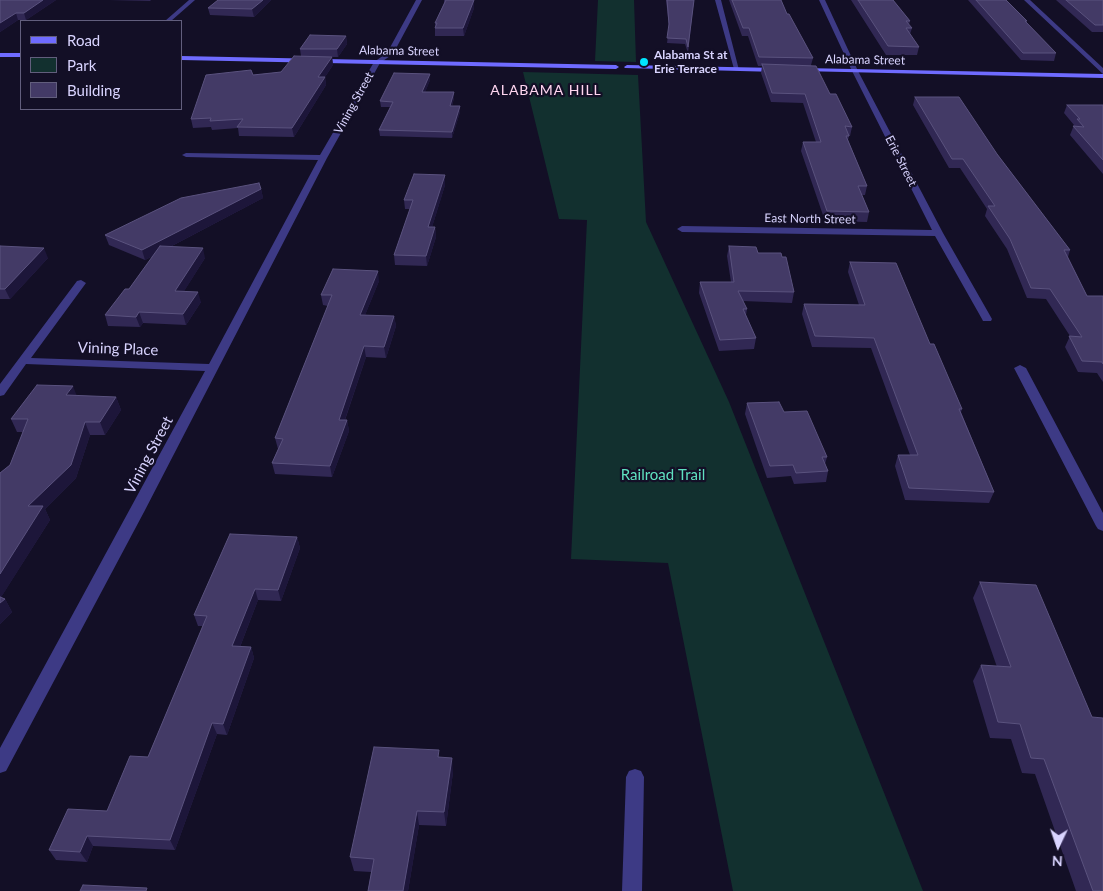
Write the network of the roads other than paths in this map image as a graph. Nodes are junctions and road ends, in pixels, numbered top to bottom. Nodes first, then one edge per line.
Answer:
1 (192, 0) edge
2 (418, 0) edge
3 (718, 0) edge
4 (822, 0) edge
5 (1027, 0) edge
6 (169, 20) edge
7 (0, 55) edge
8 (20, 55) edge
9 (182, 58) edge
10 (377, 62) junction
11 (616, 67) dead end
12 (627, 67) dead end
13 (738, 69) junction
14 (786, 70) edge
15 (796, 70) edge
16 (855, 72) junction
17 (1103, 72) edge
18 (1103, 76) edge
19 (186, 155) dead end
20 (323, 158) junction
21 (682, 229) dead end
22 (938, 233) junction
23 (81, 283) dead end
24 (987, 319) dead end
25 (24, 361) junction
26 (212, 368) junction
27 (1020, 368) dead end
28 (0, 392) edge
29 (1103, 526) edge
30 (0, 765) edge
31 (635, 777) dead end
32 (632, 891) edge

1 - 6 street
2 - 10 street, Vining Street
3 - 13 street
4 - 16 street, Erie Street
5 - 17 street
7 - 8 main road
9 - 10 main road, Alabama Street
10 - 11 main road, Alabama Street
10 - 20 street, Vining Street
12 - 13 main road
13 - 14 main road
15 - 16 main road, Alabama Street
16 - 18 main road, Alabama Street
16 - 22 street, Erie Street
19 - 20 street
20 - 26 street, Vining Street
21 - 22 street, East North Street
22 - 24 street, Erie Street
23 - 25 street
25 - 26 street, Vining Place
25 - 28 street
26 - 30 street, Vining Street
27 - 29 street
31 - 32 street

